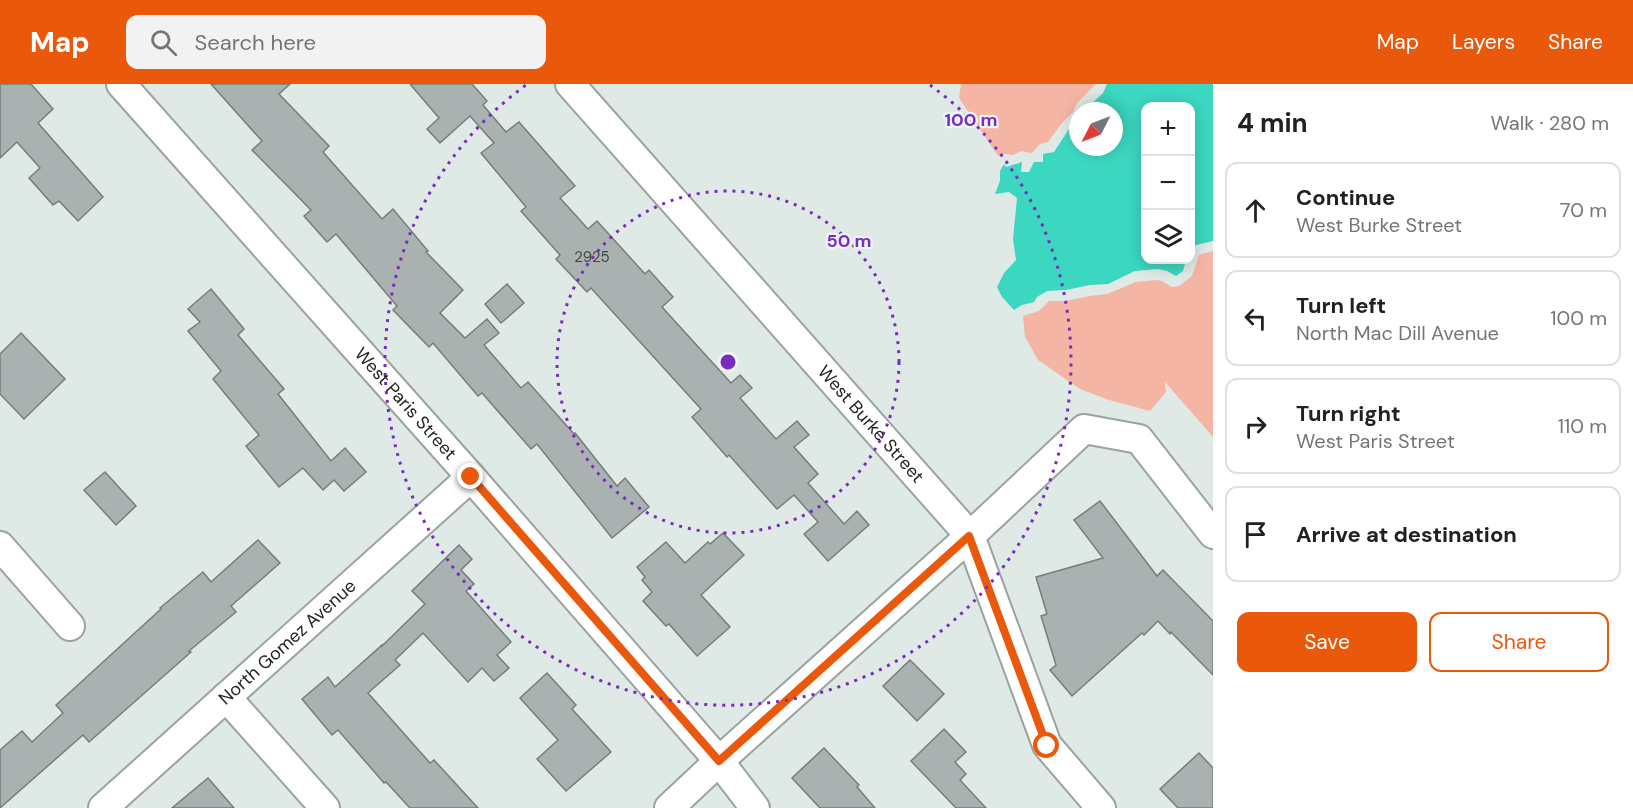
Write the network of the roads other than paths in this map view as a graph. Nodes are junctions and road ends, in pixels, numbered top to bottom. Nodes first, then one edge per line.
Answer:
1 (121, 84) edge
2 (570, 84) edge
3 (471, 477) junction
4 (1213, 534) edge
5 (969, 536) junction
6 (0, 546) edge
7 (70, 626) dead end
8 (226, 697) junction
9 (719, 761) junction
10 (104, 808) edge
11 (325, 808) edge
12 (669, 808) edge
13 (754, 808) edge
14 (1101, 808) edge

1 - 3 street, West Paris Street
2 - 5 street, West Burke Street
3 - 8 street, North Gomez Avenue
3 - 9 street, West Paris Street
4 - 5 street
5 - 9 street
5 - 14 street, West Burke Street
6 - 7 street
8 - 10 street, North Gomez Avenue
8 - 11 street
9 - 12 street
9 - 13 street, West Paris Street

